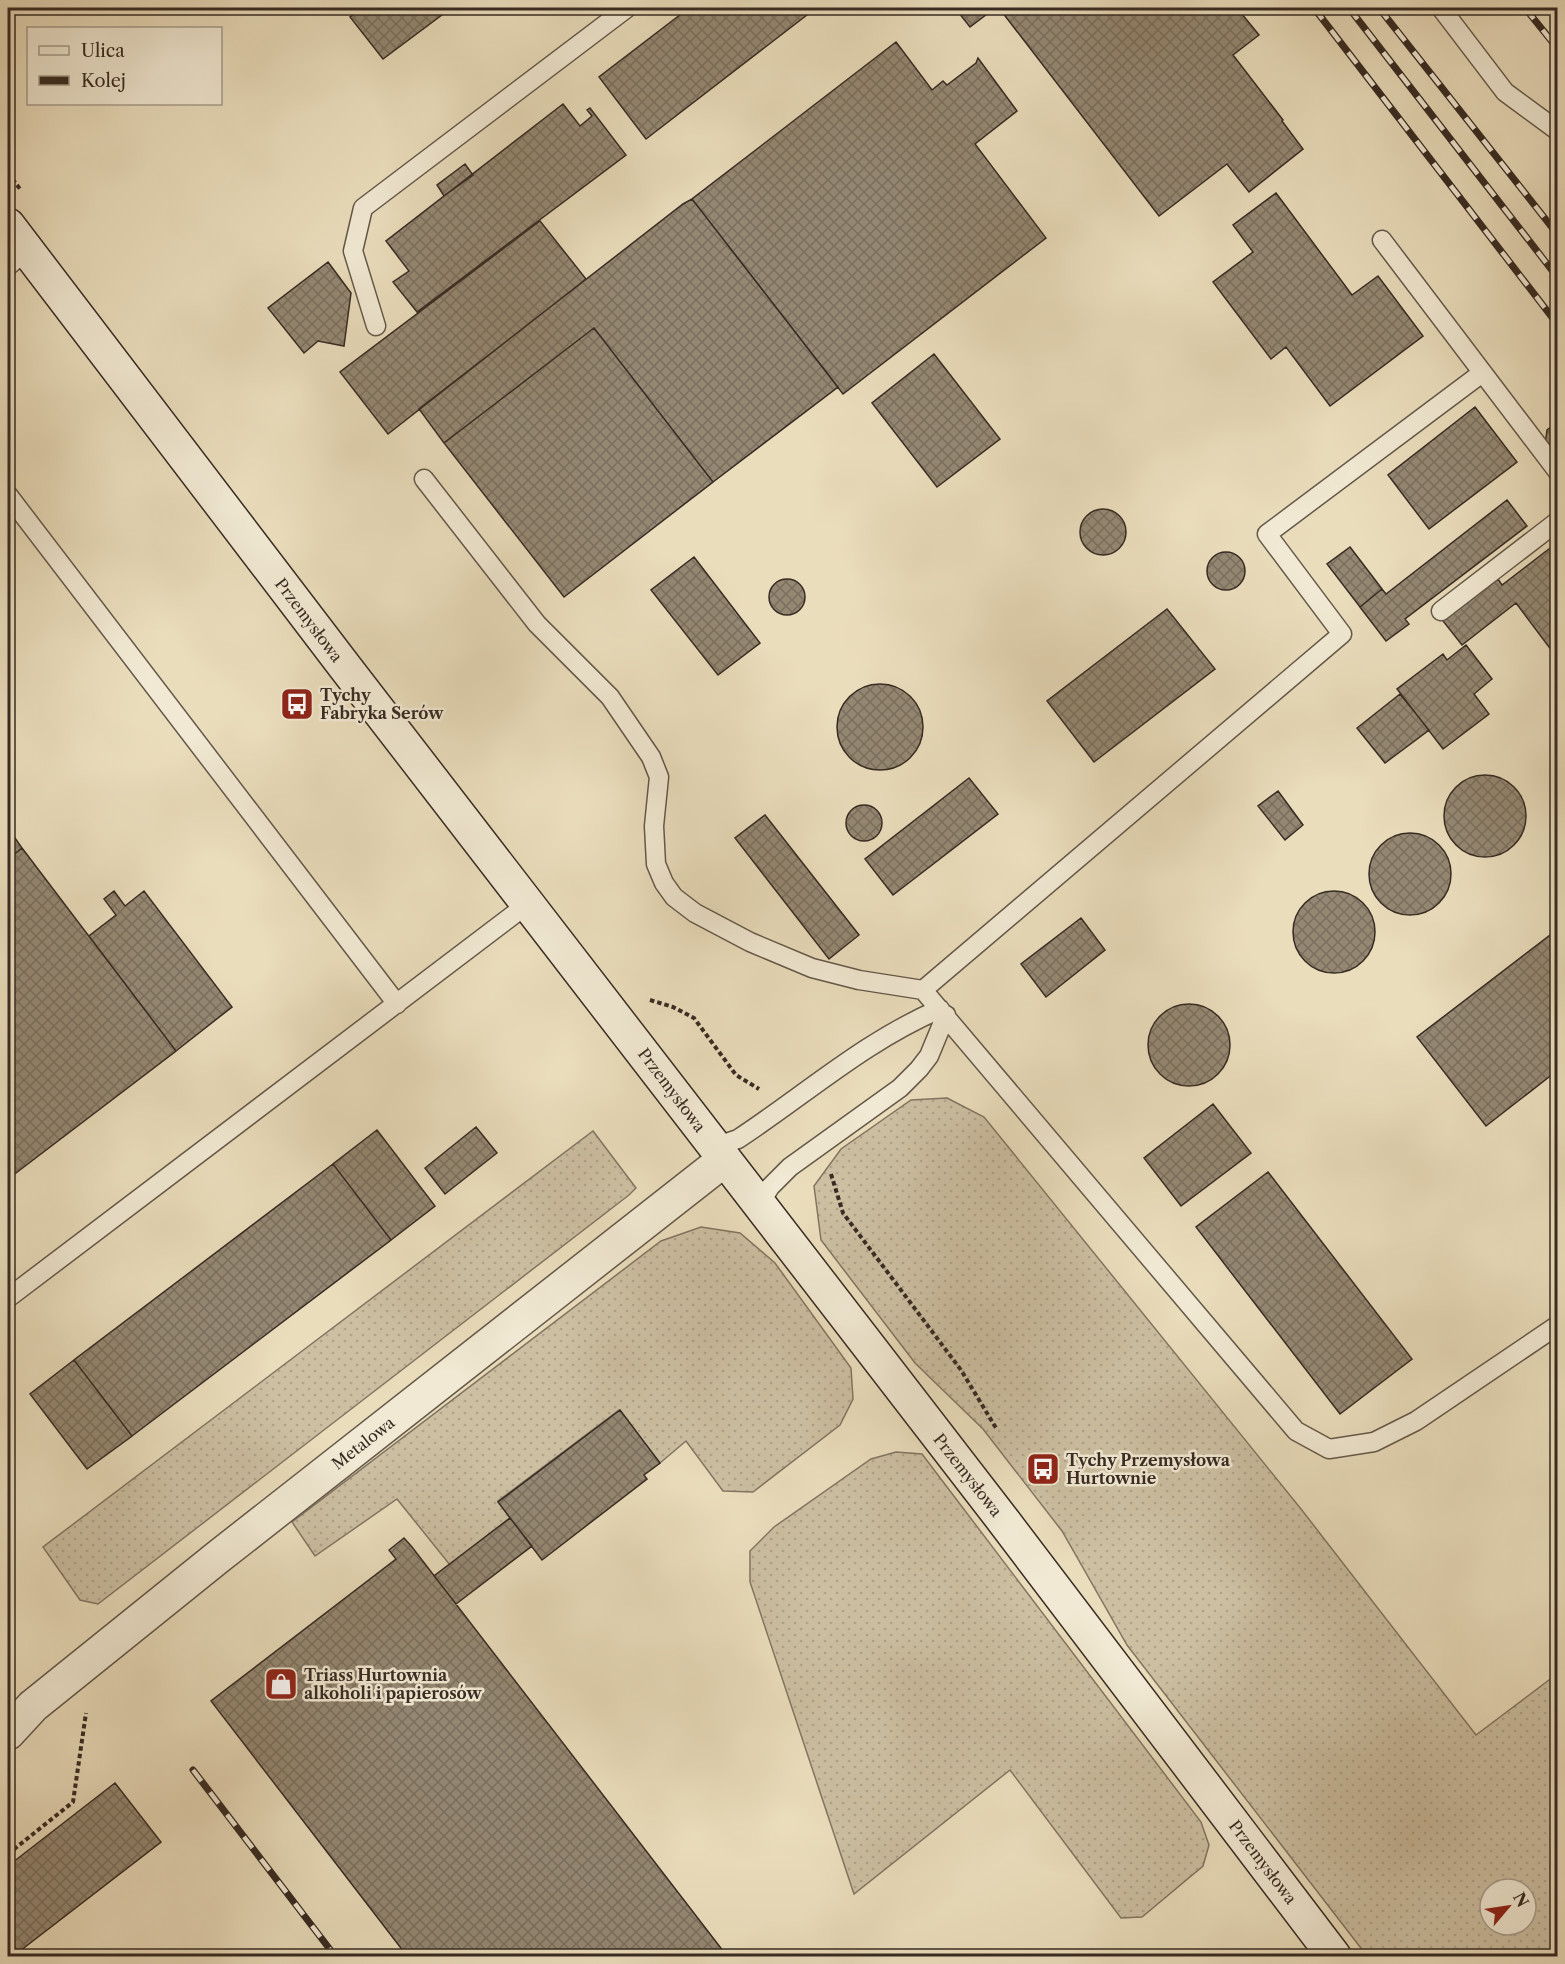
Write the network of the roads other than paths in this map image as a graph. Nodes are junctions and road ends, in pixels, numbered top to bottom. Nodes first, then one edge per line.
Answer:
1 (627, 8) edge
2 (1441, 8) edge
3 (1557, 131) edge
4 (1382, 240) dead end
5 (14, 247) edge
6 (376, 326) dead end
7 (1482, 373) junction
8 (1557, 472) edge
9 (424, 479) dead end
10 (8, 495) edge
11 (1557, 521) edge
12 (1441, 611) dead end
13 (529, 903) junction
14 (923, 990) junction
15 (397, 1004) junction
16 (943, 1012) junction
17 (720, 1154) junction
18 (759, 1205) junction
19 (8, 1298) edge
20 (1557, 1325) edge
21 (8, 1733) edge
22 (1334, 1956) edge

1 - 6 lane
2 - 3 lane
4 - 7 lane
5 - 13 street, Przemysłowa
7 - 8 lane
7 - 14 lane
9 - 14 lane
10 - 15 lane
11 - 12 lane
13 - 15 lane
13 - 17 street, Przemysłowa
14 - 16 lane
15 - 19 lane
16 - 17 lane
16 - 18 lane
16 - 20 lane
17 - 18 street, Przemysłowa
17 - 21 street, Metalowa
18 - 22 street, Przemysłowa

